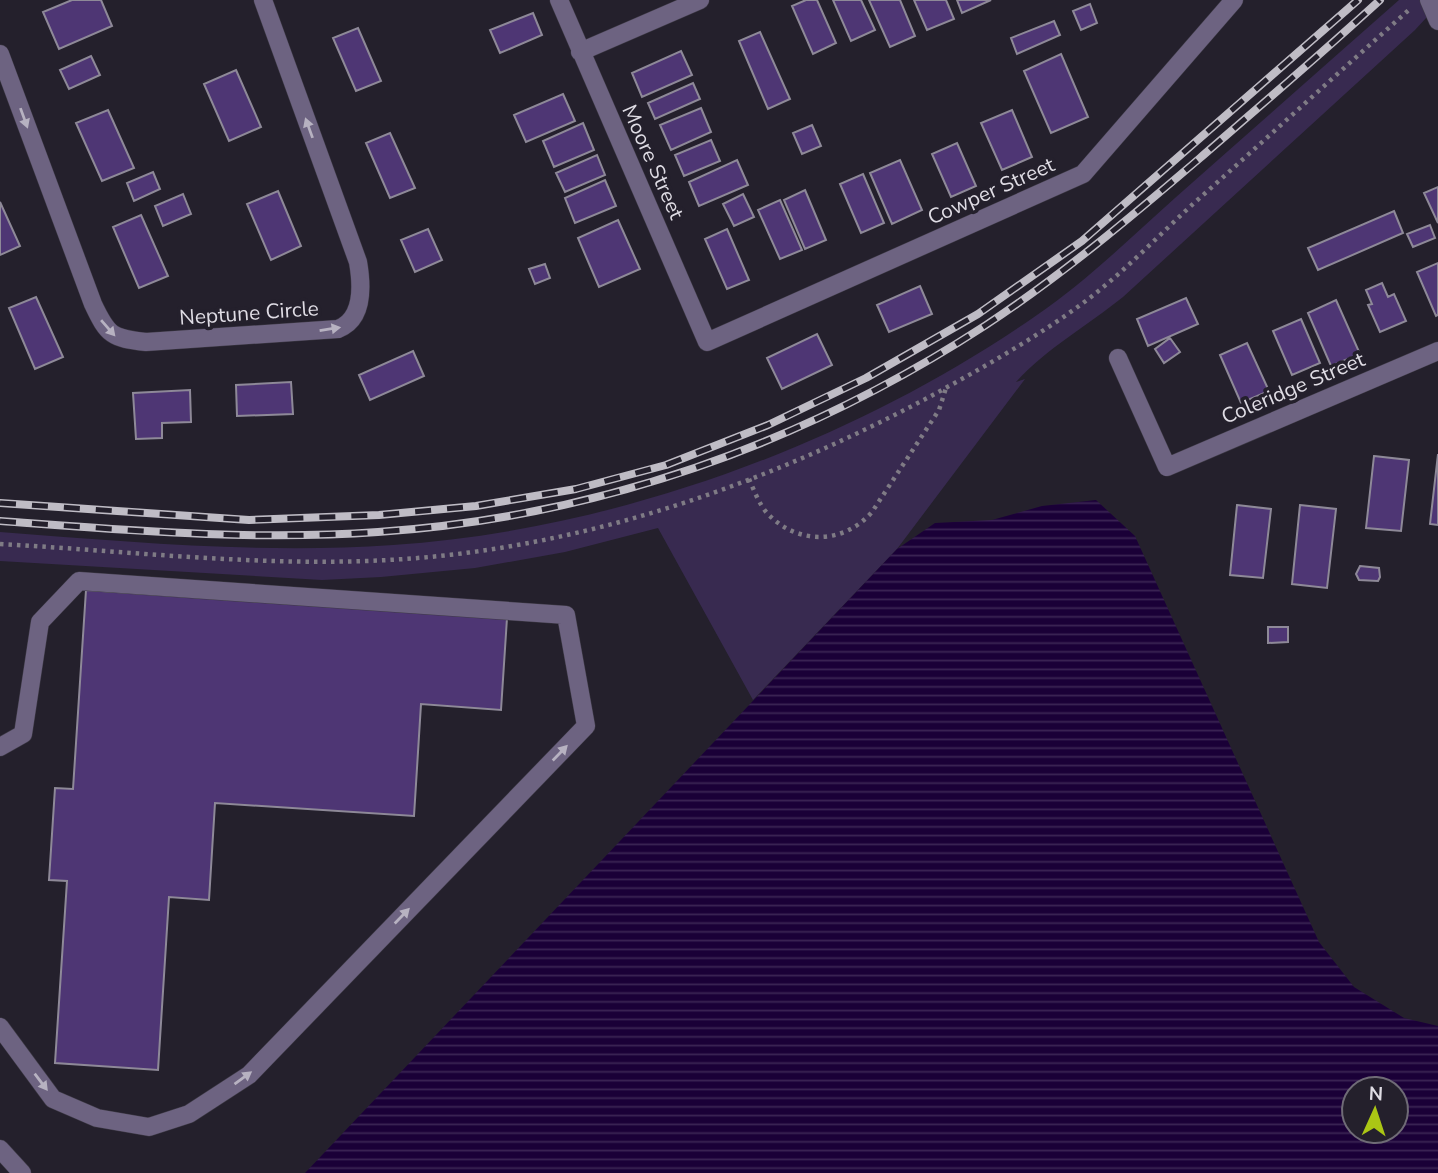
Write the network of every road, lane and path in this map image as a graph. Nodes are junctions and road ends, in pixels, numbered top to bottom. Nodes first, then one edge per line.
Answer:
1 (263, 0) edge
2 (559, 0) edge
3 (700, 0) edge
4 (1234, 0) edge
5 (1407, 12) dead end
6 (580, 52) junction
7 (0, 54) edge
8 (707, 342) joint
9 (1438, 351) edge
10 (1118, 358) dead end
11 (946, 388) junction
12 (749, 479) junction
13 (0, 544) edge
14 (0, 747) edge
15 (0, 1027) edge
16 (0, 1149) edge
17 (22, 1173) edge

7 -> 1 street, Neptune Circle
2 - 6 street, Moore Street
3 - 6 street
4 - 8 street, Cowper Street
5 - 11 path
6 - 8 street, Moore Street
9 - 10 street, Coleridge Street
11 - 12 path
11 - 12 path
12 - 13 path
15 -> 14 street
16 - 17 street

